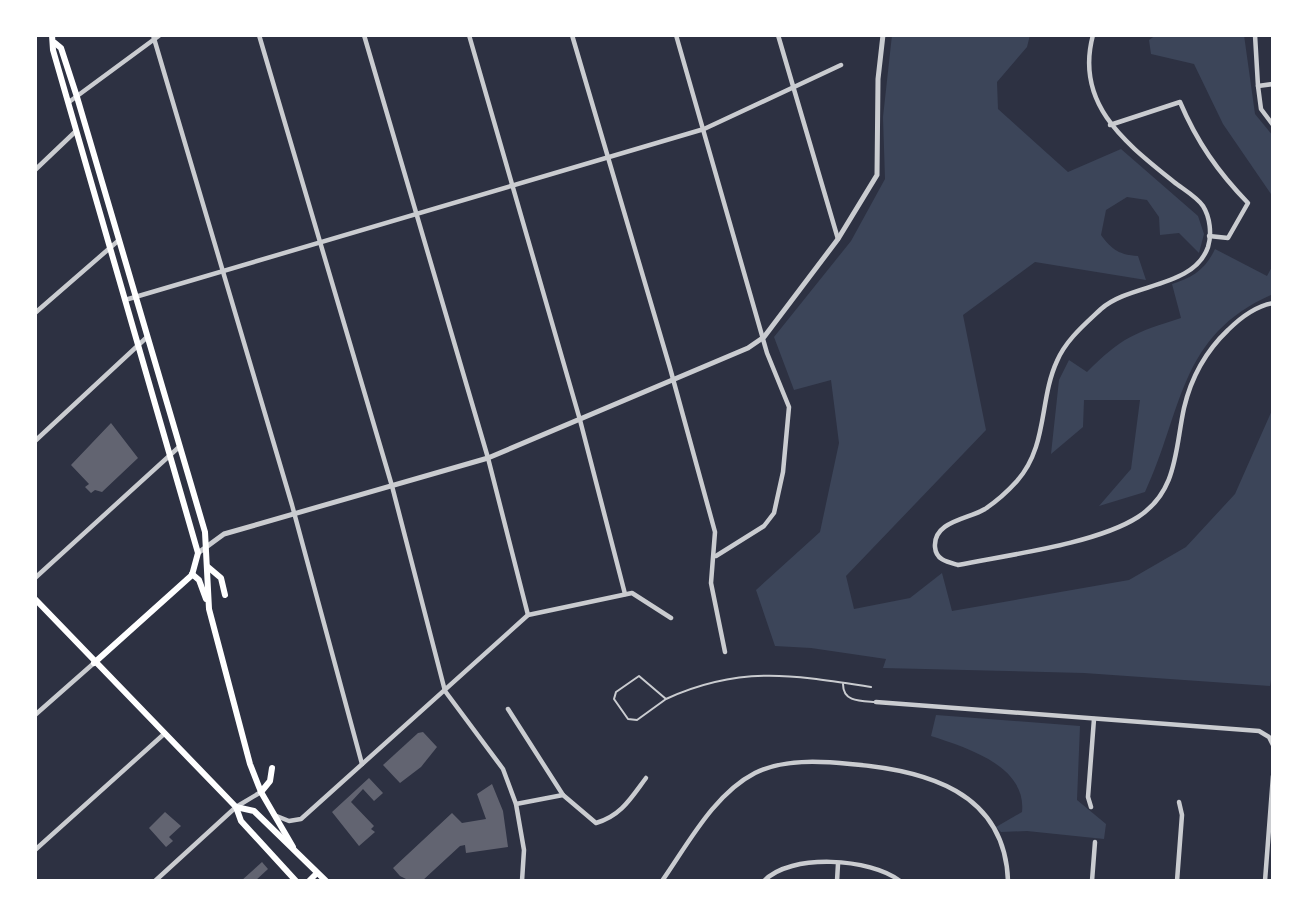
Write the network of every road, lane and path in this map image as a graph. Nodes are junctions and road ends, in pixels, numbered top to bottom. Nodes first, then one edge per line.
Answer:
1 (160, 35) edge
2 (258, 35) edge
3 (364, 35) edge
4 (469, 35) edge
5 (572, 35) edge
6 (676, 35) edge
7 (778, 35) edge
8 (881, 35) edge
9 (1093, 35) edge
10 (1255, 35) edge
11 (154, 37) edge
12 (54, 39) edge
13 (841, 65) dead end
14 (1273, 84) edge
15 (1258, 86) junction
16 (794, 88) junction
17 (76, 97) junction
18 (69, 102) junction
19 (1110, 125) junction
20 (1273, 125) edge
21 (704, 129) junction
22 (77, 130) junction
23 (608, 159) junction
24 (35, 170) edge
25 (512, 188) junction
26 (416, 214) junction
27 (1209, 236) junction
28 (838, 239) junction
29 (119, 240) junction
30 (320, 242) junction
31 (110, 247) junction
32 (223, 269) junction
33 (135, 297) junction
34 (125, 300) junction
35 (1273, 303) edge
36 (35, 313) edge
37 (764, 337) junction
38 (146, 338) junction
39 (138, 345) junction
40 (674, 380) junction
41 (580, 420) junction
42 (35, 441) edge
43 (178, 447) junction
44 (170, 455) junction
45 (488, 458) junction
46 (392, 486) junction
47 (295, 515) junction
48 (207, 544) junction
49 (198, 553) junction
50 (715, 556) junction
51 (208, 567) junction
52 (192, 574) junction
53 (35, 578) edge
54 (625, 594) junction
55 (225, 595) dead end
56 (35, 599) edge
57 (209, 610) junction
58 (528, 615) junction
59 (671, 618) dead end
60 (725, 652) dead end
61 (94, 663) junction
62 (843, 682) junction
63 (871, 687) dead end
64 (445, 691) junction
65 (666, 699) junction
66 (876, 702) joint
67 (508, 709) dead end
68 (35, 715) edge
69 (1094, 719) junction
70 (164, 734) junction
71 (1273, 745) edge
72 (362, 764) junction
73 (272, 768) dead end
74 (1273, 776) edge
75 (646, 778) dead end
76 (261, 792) junction
77 (563, 795) junction
78 (1179, 802) dead end
79 (516, 804) junction
80 (236, 807) junction
81 (1091, 807) dead end
82 (274, 815) junction
83 (1270, 841) edge
84 (1095, 842) dead end
85 (294, 849) junction
86 (35, 850) edge
87 (838, 864) junction
88 (317, 873) junction
89 (155, 881) edge
90 (296, 881) edge
91 (309, 881) edge
92 (326, 881) edge
93 (522, 881) edge
94 (662, 881) edge
95 (764, 881) edge
96 (837, 881) edge
97 (900, 881) edge
98 (1007, 881) edge
99 (1092, 881) edge
100 (1177, 881) edge
101 (1265, 881) edge

1 - 11 street
2 - 30 street
3 - 26 street
4 - 25 street
5 - 23 street
6 - 21 street
7 - 16 street
8 - 28 street
9 - 19 street
10 - 15 street
11 - 17 street
11 - 32 street
12 - 17 main road
12 - 18 main road
13 - 16 street
14 - 15 street
15 - 20 street
16 - 21 street
16 - 28 street
17 - 18 street
17 - 29 main road
18 - 22 main road
19 - 27 street
19 - 27 street
21 - 23 street
21 - 37 street
22 - 24 street
22 - 31 main road
23 - 25 street
23 - 40 street
25 - 26 street
25 - 41 street
26 - 30 street
26 - 45 street
27 - 35 street
28 - 37 street
29 - 31 street
29 - 33 main road
30 - 32 street
30 - 46 street
31 - 34 main road
31 - 36 street
32 - 33 street
32 - 47 street
33 - 34 street
33 - 38 main road
34 - 39 main road
37 - 40 street
37 - 50 street
38 - 39 street
38 - 43 main road
39 - 42 street
39 - 44 main road
40 - 41 street
40 - 50 street
41 - 45 street
41 - 54 street
43 - 44 street
43 - 48 main road
44 - 49 main road
44 - 53 street
45 - 46 street
45 - 58 street
46 - 47 street
46 - 64 street
47 - 48 street
47 - 72 street
48 - 49 street
48 - 51 main road
49 - 52 main road
50 - 60 street
51 - 55 main road
51 - 57 main road
52 - 57 main road
52 - 61 main road
54 - 58 street
54 - 59 street
56 - 61 main road
57 - 76 main road
58 - 64 street
61 - 68 street
61 - 70 main road
62 - 63 lane
62 - 65 lane
62 - 66 lane
64 - 72 street
64 - 79 street
65 - 65 lane
66 - 69 street
67 - 77 street
69 - 71 street
69 - 81 street
70 - 80 main road
70 - 86 street
72 - 82 street
73 - 76 main road
74 - 83 street
75 - 77 street
76 - 80 street
76 - 82 main road
77 - 79 street
78 - 100 street
79 - 93 street
80 - 85 main road
80 - 89 street
80 - 90 main road
82 - 85 main road
83 - 101 street
84 - 99 street
85 - 88 main road
87 - 95 street
87 - 96 street
87 - 97 street
88 - 91 main road
88 - 92 main road
94 - 98 street

